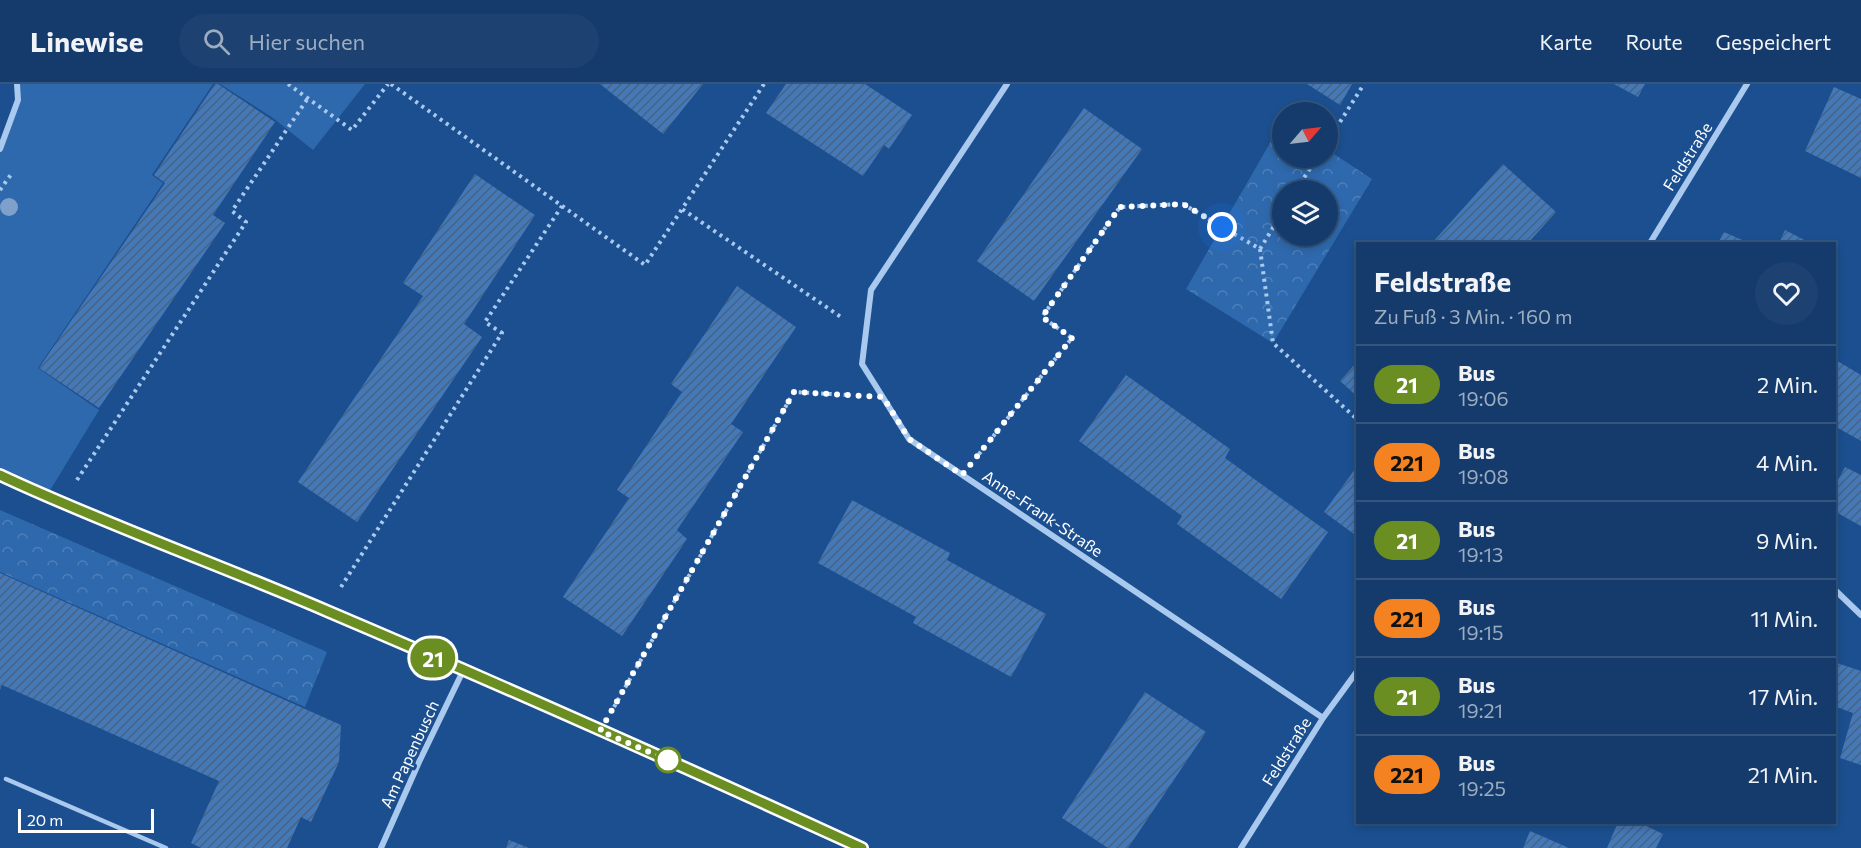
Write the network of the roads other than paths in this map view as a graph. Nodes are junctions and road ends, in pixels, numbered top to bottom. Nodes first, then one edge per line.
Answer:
1 (17, 84) edge
2 (1007, 84) edge
3 (1747, 84) edge
4 (0, 149) edge
5 (1651, 242) edge
6 (0, 475) edge
7 (1836, 592) edge
8 (1861, 615) edge
9 (463, 671) junction
10 (1356, 672) edge
11 (1323, 718) junction
12 (6, 779) dead end
13 (165, 848) edge
14 (381, 848) edge
15 (862, 848) edge
16 (1241, 848) edge

1 - 4 street
2 - 11 street, Anne-Frank-Straße
3 - 5 street, Feldstraße
6 - 9 street
7 - 8 street
9 - 14 street, Am Papenbusch
9 - 15 street
10 - 11 street, Feldstraße
11 - 16 street, Feldstraße
12 - 13 lane

